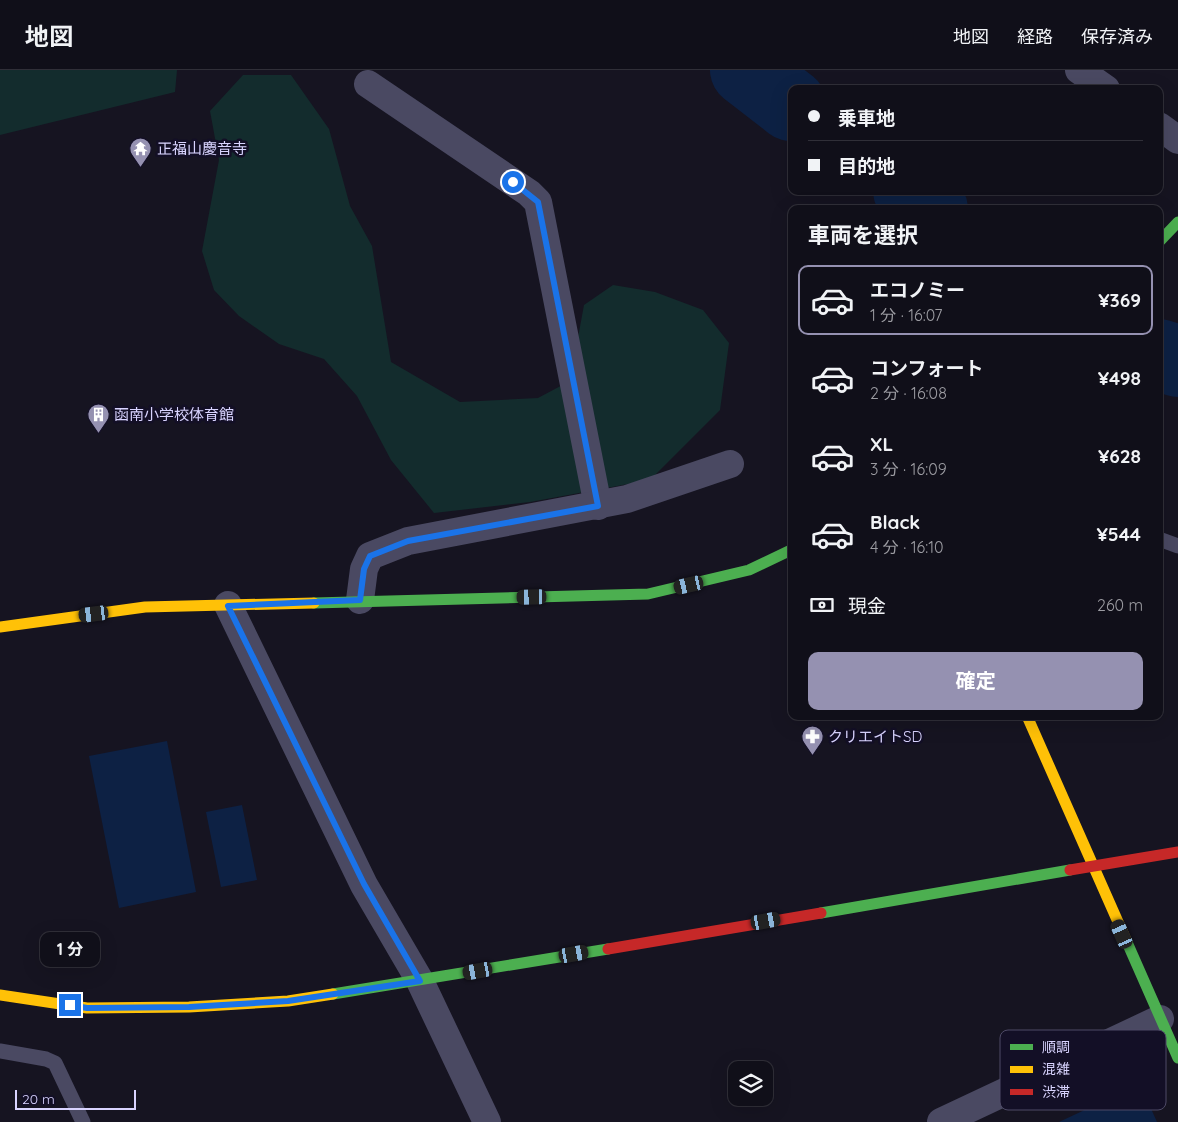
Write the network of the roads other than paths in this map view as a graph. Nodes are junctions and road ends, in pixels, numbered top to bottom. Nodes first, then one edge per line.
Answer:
1 (1079, 70) edge
2 (368, 84) dead end
3 (1100, 85) edge
4 (1163, 129) edge
5 (1178, 140) edge
6 (1178, 222) edge
7 (1163, 238) edge
8 (730, 464) dead end
9 (598, 506) junction
10 (1163, 540) edge
11 (1178, 546) edge
12 (788, 551) edge
13 (360, 600) junction
14 (228, 606) junction
15 (0, 627) edge
16 (1029, 720) edge
17 (1178, 852) edge
18 (1093, 865) junction
19 (420, 981) junction
20 (0, 995) edge
21 (1160, 1019) junction
22 (1137, 1030) edge
23 (1165, 1030) edge
24 (1166, 1032) edge
25 (0, 1051) edge
26 (1178, 1058) edge
27 (1000, 1094) edge
28 (83, 1122) edge
29 (487, 1122) edge
30 (941, 1122) edge

1 - 3 street
2 - 9 street
4 - 5 street
6 - 7 street
8 - 9 street
9 - 13 street
10 - 11 lane
12 - 13 street
13 - 14 street
14 - 15 street
14 - 19 street
16 - 18 street
17 - 18 street
18 - 19 street
18 - 21 street
19 - 20 street
19 - 29 street
21 - 22 street
21 - 23 street
24 - 26 street
25 - 28 lane
27 - 30 street

